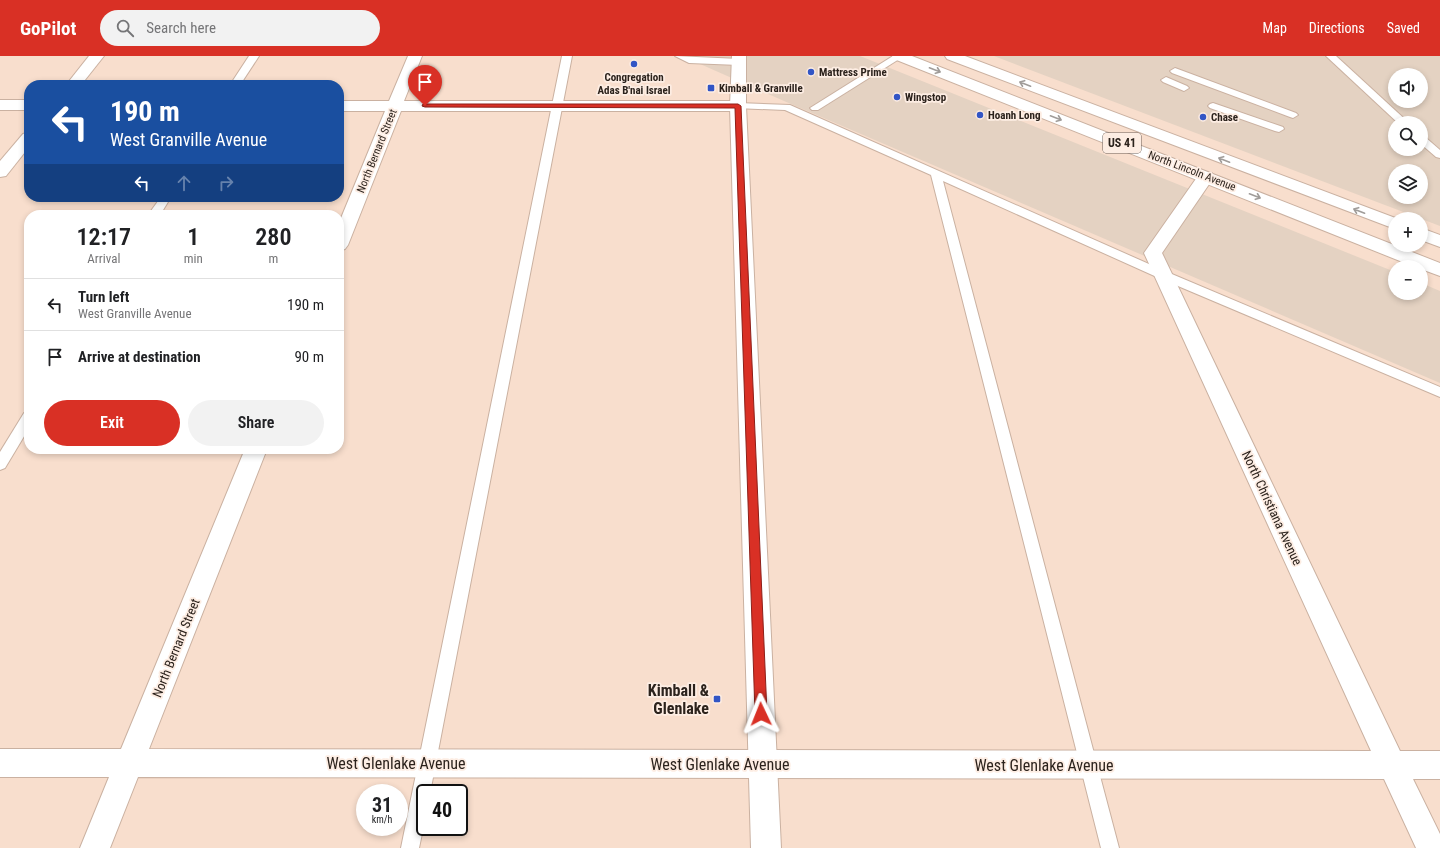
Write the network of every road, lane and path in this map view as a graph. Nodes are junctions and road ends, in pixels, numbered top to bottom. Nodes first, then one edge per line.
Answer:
1 (97, 56) edge
2 (254, 56) edge
3 (415, 56) edge
4 (567, 56) edge
5 (680, 56) edge
6 (899, 56) edge
7 (952, 56) edge
8 (1331, 56) edge
9 (739, 59) edge
10 (1168, 78) junction
11 (77, 80) edge
12 (238, 80) edge
13 (0, 105) edge
14 (24, 105) edge
15 (344, 106) edge
16 (396, 106) junction
17 (557, 106) junction
18 (738, 106) junction
19 (815, 108) dead end
20 (1396, 116) edge
21 (1286, 122) junction
22 (24, 144) edge
23 (1428, 145) edge
24 (1440, 156) edge
25 (0, 172) edge
26 (935, 172) junction
27 (1206, 177) junction
28 (1388, 221) edge
29 (344, 233) edge
30 (1428, 237) edge
31 (1440, 242) edge
32 (1440, 270) edge
33 (1163, 275) junction
34 (1440, 392) edge
35 (24, 426) edge
36 (254, 454) edge
37 (0, 464) edge
38 (0, 763) edge
39 (130, 763) junction
40 (427, 764) junction
41 (763, 765) junction
42 (1089, 765) junction
43 (1393, 765) junction
44 (1440, 765) edge
45 (95, 848) edge
46 (410, 848) edge
47 (766, 848) edge
48 (1110, 848) edge
49 (1431, 848) edge

1 - 11 street
2 - 12 lane
3 - 16 street, North Bernard Street
4 - 17 lane
5 - 9 lane
6 - 19 lane
6 -> 27 street, North Lincoln Avenue / US 41
28 -> 7 street, North Lincoln Avenue / US 41
8 - 20 lane
9 - 18 street
10 - 10 lane
10 - 21 lane
13 - 14 street
15 - 16 street
16 - 17 street
16 - 29 street, North Bernard Street
17 - 18 street
17 - 40 lane
18 - 26 lane
18 - 41 street
21 - 21 lane
22 - 25 street
23 - 24 lane
26 - 33 lane
26 - 42 lane
27 -> 32 street, North Lincoln Avenue / US 41
27 - 33 street, North Christiana Avenue
30 - 31 street
33 - 34 lane
33 - 43 street, North Christiana Avenue
35 - 37 lane
36 - 39 street, North Bernard Street
38 - 39 street, West Glenlake Avenue
39 - 40 street, West Glenlake Avenue
39 - 45 street, North Bernard Street
40 - 41 street, West Glenlake Avenue
40 - 46 lane
41 - 42 street, West Glenlake Avenue
41 - 47 street
42 - 43 street, West Glenlake Avenue
42 - 48 lane
43 - 44 street, West Glenlake Avenue
43 - 49 street, North Christiana Avenue

